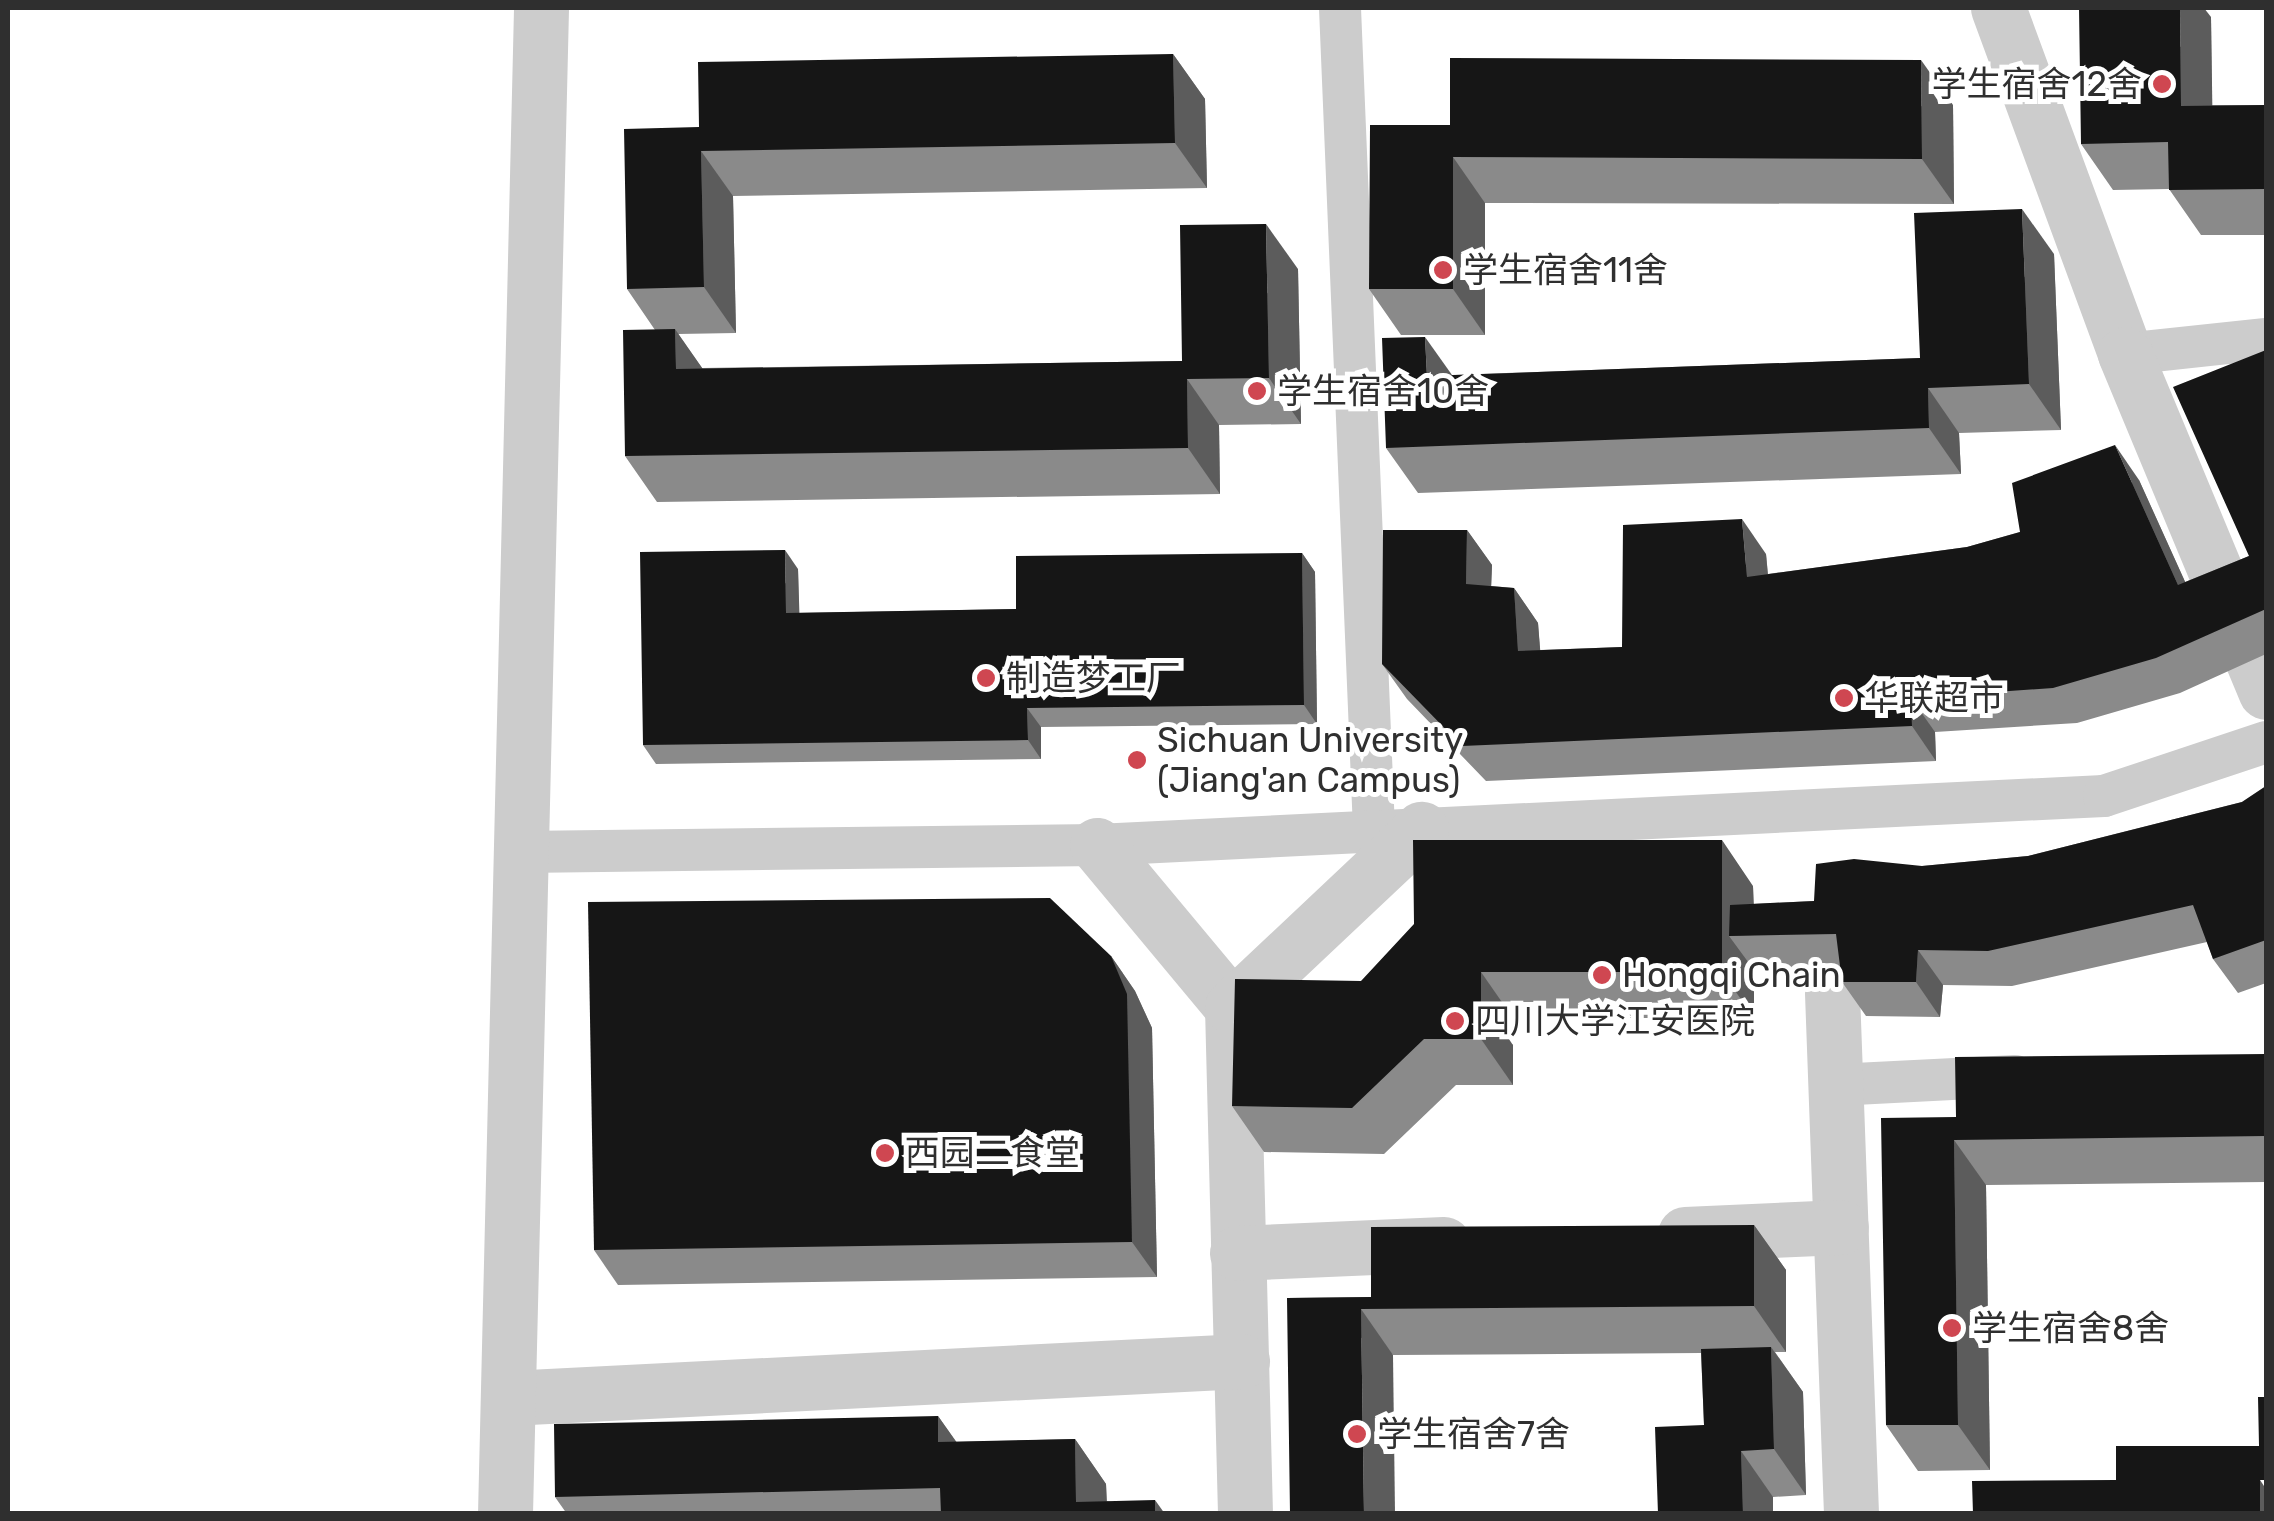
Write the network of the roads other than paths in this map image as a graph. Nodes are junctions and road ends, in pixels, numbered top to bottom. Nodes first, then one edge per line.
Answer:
1 (542, 8) edge
2 (1340, 8) edge
3 (1998, 8) edge
4 (2266, 339) edge
5 (2125, 354) junction
6 (2266, 692) edge
7 (2266, 742) edge
8 (1398, 830) junction
9 (1097, 846) junction
10 (521, 852) junction
11 (1832, 992) dead end
12 (1232, 1007) junction
13 (2064, 1074) edge
14 (1836, 1084) junction
15 (1841, 1228) junction
16 (1626, 1236) edge
17 (1490, 1242) edge
18 (1237, 1253) junction
19 (1242, 1361) junction
20 (508, 1398) junction
21 (505, 1514) edge
22 (1245, 1514) edge
23 (1852, 1514) edge

1 - 10 street
2 - 8 street
3 - 5 street
4 - 5 street
5 - 6 street
7 - 8 street
8 - 9 street
8 - 12 street
9 - 10 street
9 - 12 street
10 - 20 street
11 - 14 street
12 - 18 street
13 - 14 street
14 - 15 street
15 - 16 street
15 - 23 street
17 - 18 street
18 - 19 street
19 - 20 street
19 - 22 street
20 - 21 street

